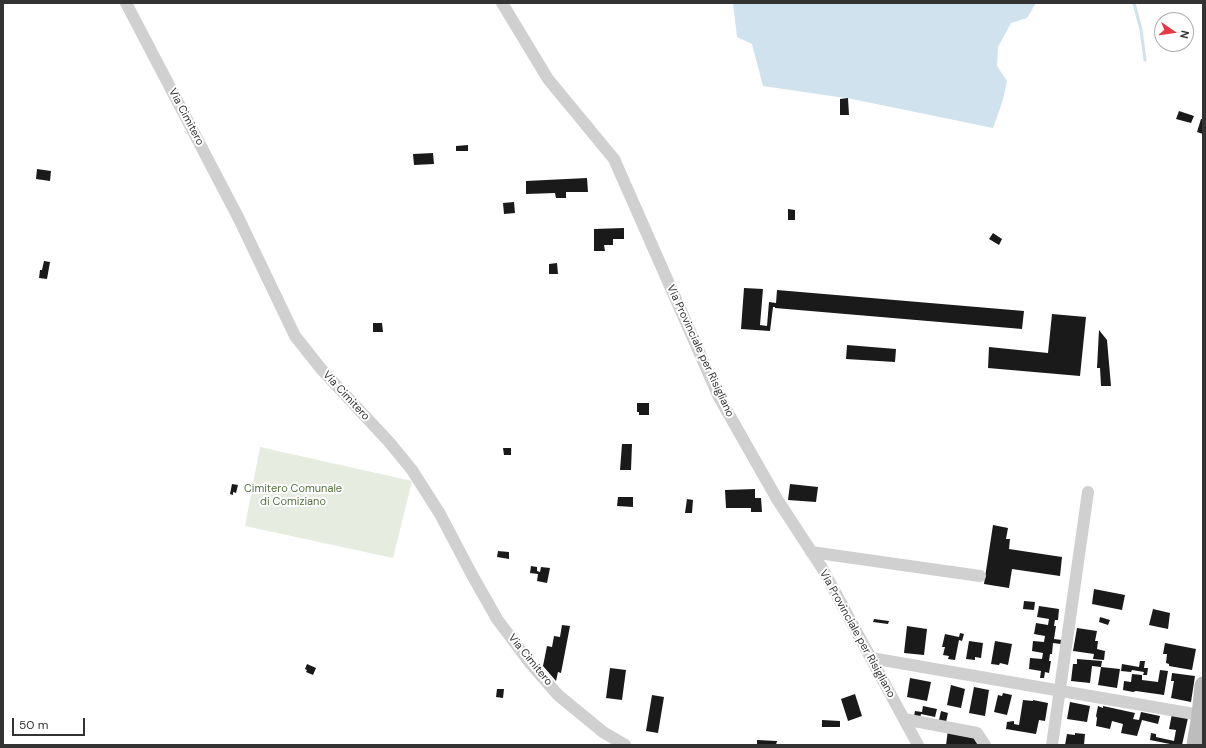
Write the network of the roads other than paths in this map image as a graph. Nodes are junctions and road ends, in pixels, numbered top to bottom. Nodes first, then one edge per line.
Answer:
1 (126, 3) edge
2 (502, 3) edge
3 (1088, 492) dead end
4 (811, 552) junction
5 (980, 576) dead end
6 (871, 658) junction
7 (1203, 685) edge
8 (1059, 690) junction
9 (1200, 715) junction
10 (904, 719) junction
11 (625, 745) edge
12 (918, 745) edge
13 (985, 745) edge
14 (1052, 745) edge
15 (1195, 745) edge

1 - 11 street, Via Cimitero
2 - 4 street, Via Provinciale per Risigliano
3 - 8 street
4 - 5 street
4 - 6 street, Via Provinciale per Risigliano
6 - 8 street
6 - 10 street, Via Provinciale per Risigliano
7 - 9 street
8 - 9 street
8 - 14 street
9 - 15 street
10 - 12 street, Via Provinciale per Risigliano
10 - 13 street

